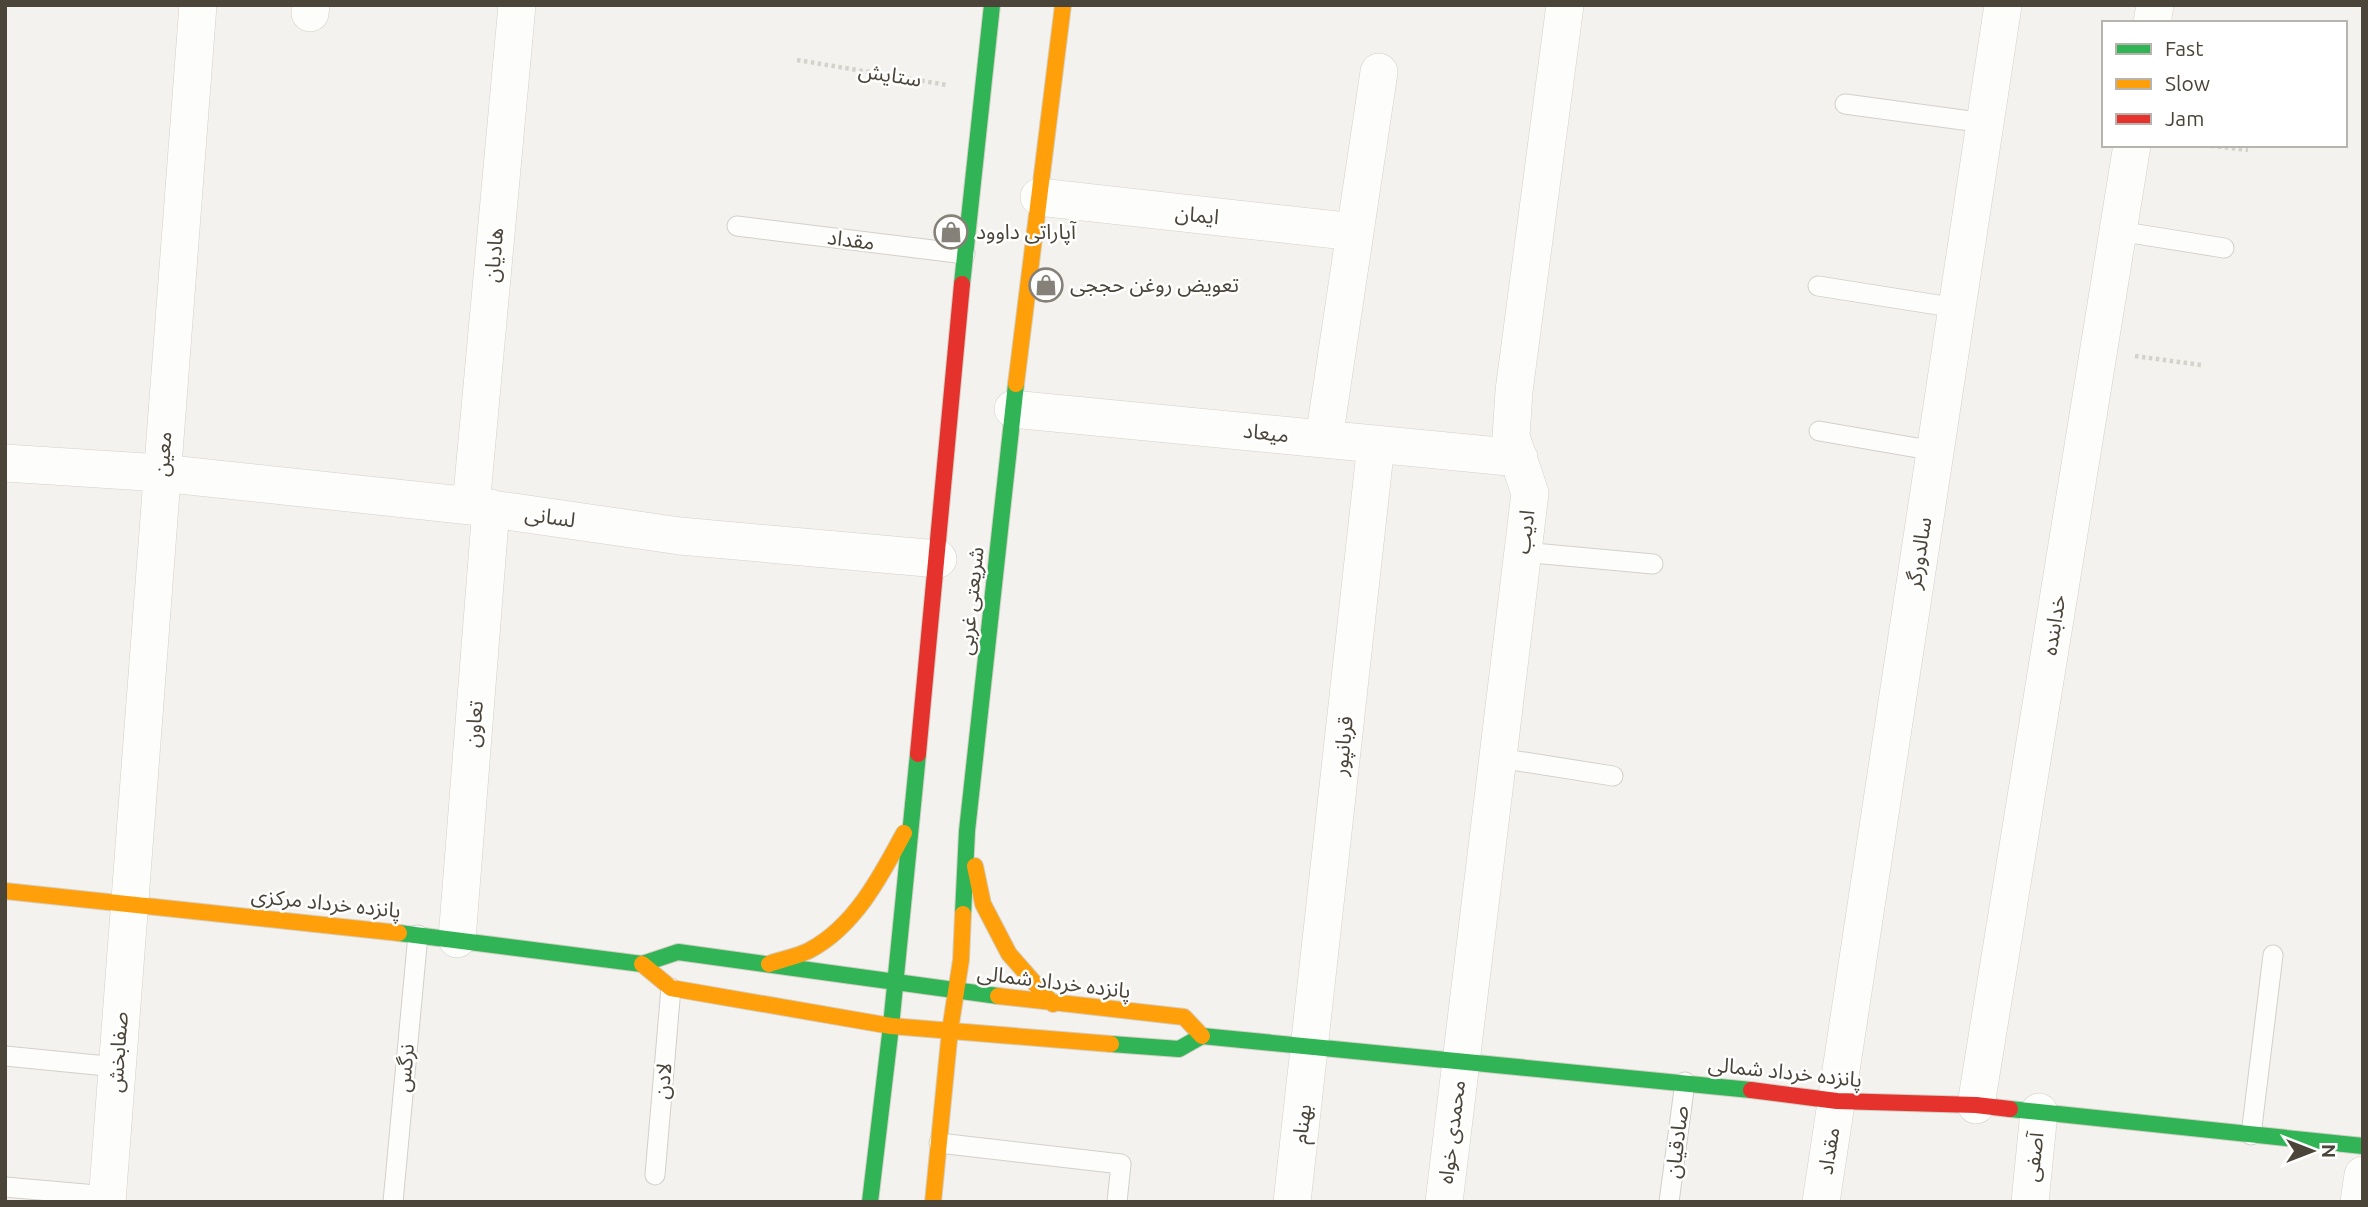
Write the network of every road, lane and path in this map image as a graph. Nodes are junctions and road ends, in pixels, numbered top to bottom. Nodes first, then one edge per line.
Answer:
1 (198, 5) edge
2 (517, 5) edge
3 (992, 5) edge
4 (1063, 5) edge
5 (1565, 5) edge
6 (2003, 5) edge
7 (797, 60) dead end
8 (1379, 72) dead end
9 (983, 90) junction
10 (1845, 104) dead end
11 (1985, 122) junction
12 (2132, 147) edge
13 (2222, 147) edge
14 (2248, 150) dead end
15 (1039, 197) junction
16 (737, 226) dead end
17 (2118, 231) junction
18 (1355, 232) junction
19 (2224, 248) dead end
20 (965, 254) junction
21 (1818, 286) dead end
22 (1957, 308) junction
23 (2099, 350) junction
24 (2200, 365) dead end
25 (1013, 409) junction
26 (1819, 431) dead end
27 (1324, 439) junction
28 (1376, 444) junction
29 (1935, 451) junction
30 (1519, 458) junction
31 (5, 463) edge
32 (161, 473) junction
33 (481, 507) junction
34 (1523, 552) junction
35 (938, 559) junction
36 (1653, 564) dead end
37 (1499, 758) junction
38 (1613, 776) dead end
39 (911, 818) junction
40 (967, 831) junction
41 (5, 891) edge
42 (130, 902) junction
43 (418, 935) junction
44 (457, 939) junction
45 (2273, 955) dead end
46 (642, 964) junction
47 (768, 964) junction
48 (894, 982) junction
49 (671, 988) junction
50 (955, 991) junction
51 (1053, 1004) junction
52 (891, 1026) junction
53 (950, 1030) junction
54 (1202, 1036) junction
55 (1311, 1047) junction
56 (5, 1056) edge
57 (1460, 1062) junction
58 (117, 1067) junction
59 (1685, 1082) junction
60 (1837, 1101) junction
61 (1976, 1105) junction
62 (2039, 1112) junction
63 (2251, 1135) junction
64 (939, 1143) junction
65 (2363, 1146) edge
66 (655, 1175) dead end
67 (2363, 1175) edge
68 (5, 1187) edge
69 (108, 1199) edge
70 (393, 1202) edge
71 (870, 1202) edge
72 (933, 1202) edge
73 (1118, 1202) edge
74 (1292, 1202) edge
75 (1444, 1202) edge
76 (1669, 1202) edge
77 (1821, 1202) edge
78 (2030, 1202) edge
79 (2359, 1202) edge

1 - 32 street, معین
2 - 33 street, هادیان
3 - 9 street, شریعتی غربی
4 - 15 street, شریعتی غربی
5 - 30 street, ادیب
6 - 11 street, سالدورگر
7 - 9 path, ستایش
8 - 18 street
9 - 20 street, شریعتی غربی
10 - 11 lane
11 - 22 street, سالدورگر
12 - 17 street, خدابنده
13 - 14 path
15 - 18 street, ایمان
15 - 25 street, شریعتی غربی
16 - 20 lane, مقداد
17 - 19 lane
17 - 23 street, خدابنده
18 - 27 street
20 - 35 street, شریعتی غربی
21 - 22 lane
22 - 29 street, سالدورگر
23 - 24 path
23 - 61 street, خدابنده
25 - 27 street, میعاد
25 - 40 street, شریعتی غربی
26 - 29 lane
27 - 28 street, میعاد
28 - 30 street, میعاد
28 - 55 street, قربانپور
29 - 60 street, سالدورگر
30 - 34 street, ادیب
31 - 32 street, لسانی
32 - 33 street, لسانی
32 - 42 street, معین
33 - 35 street, لسانی
33 - 44 street, تعاون
34 - 36 lane
34 - 37 street, ادیب
35 - 39 street, شریعتی غربی
37 - 38 lane
37 - 57 street, ادیب
39 - 47 street
39 - 48 street, شریعتی غربی
40 - 50 street, شریعتی غربی
40 - 51 street
41 - 42 street, پانزده خرداد مرکزی
42 - 43 street, پانزده خرداد مرکزی
42 - 58 street, صفابخش
43 - 44 street, پانزده خرداد مرکزی
43 - 70 lane, نرگس
44 - 46 street, پانزده خرداد مرکزی
45 - 63 lane
46 - 47 street, پانزده خرداد مرکزی
46 - 49 street
47 - 48 street, پانزده خرداد مرکزی
48 - 50 street, پانزده خرداد شمالی
48 - 52 street, شریعتی غربی
49 - 52 street
49 - 66 lane, لادن
50 - 51 street, پانزده خرداد شمالی
50 - 53 street, شریعتی غربی
51 - 54 street, پانزده خرداد شمالی
52 - 53 street, پانزده خرداد شمالی
52 - 71 street, شریعتی غربی
53 - 54 street, پانزده خرداد شمالی
53 - 64 street, شریعتی غربی
54 - 55 street, پانزده خرداد شمالی
55 - 57 street, پانزده خرداد شمالی
55 - 74 street, بهنام
56 - 58 lane
57 - 59 street, پانزده خرداد شمالی
57 - 75 street, محمدی خواه
58 - 69 street, صفابخش
59 - 60 street, پانزده خرداد شمالی
59 - 76 lane, صادقیان
60 - 61 street, پانزده خرداد شمالی
60 - 77 street, مقداد
61 - 62 street, پانزده خرداد شمالی
62 - 63 street, پانزده خرداد شمالی
62 - 78 street, آصفی
63 - 65 street, پانزده خرداد شمالی
64 - 72 street, شریعتی غربی
64 - 73 lane
67 - 79 street
68 - 69 lane

